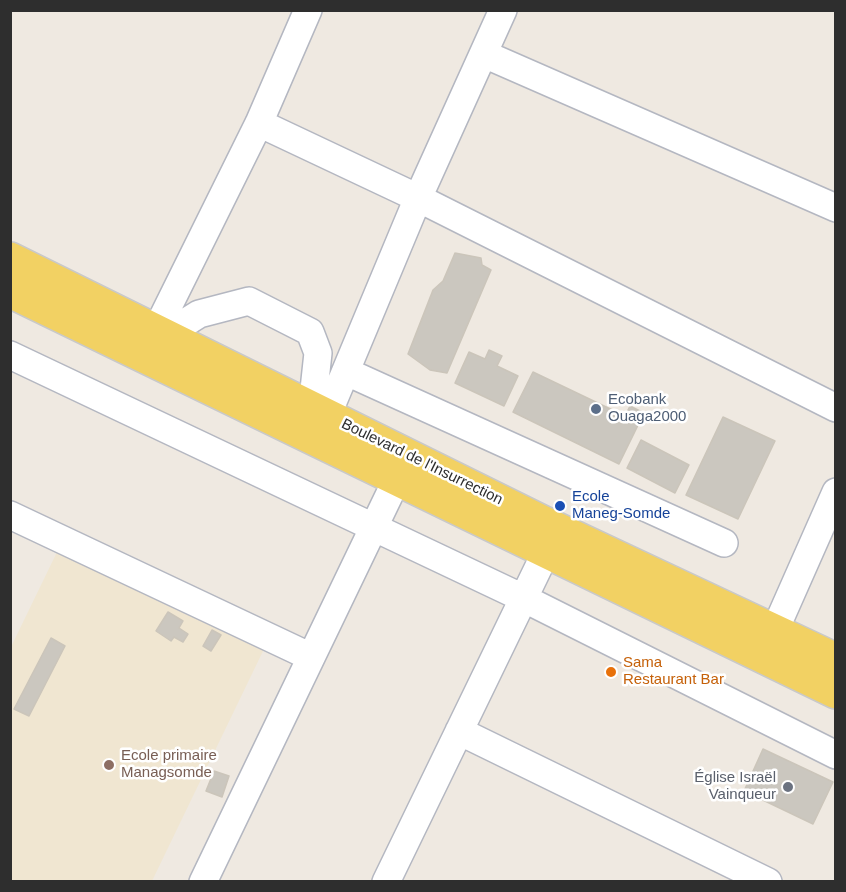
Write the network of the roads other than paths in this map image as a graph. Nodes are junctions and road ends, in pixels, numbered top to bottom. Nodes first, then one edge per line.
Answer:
1 (308, 10) edge
2 (503, 10) edge
3 (484, 54) junction
4 (259, 123) junction
5 (418, 198) junction
6 (836, 208) edge
7 (10, 259) edge
8 (10, 291) edge
9 (160, 334) junction
10 (10, 355) edge
11 (347, 372) junction
12 (836, 408) edge
13 (319, 422) junction
14 (396, 481) junction
15 (836, 492) edge
16 (10, 515) edge
17 (374, 527) junction
18 (724, 543) dead end
19 (546, 552) junction
20 (523, 598) junction
21 (769, 644) junction
22 (311, 657) junction
23 (836, 660) edge
24 (836, 692) edge
25 (459, 731) junction
26 (836, 755) edge
27 (388, 881) edge
28 (203, 882) edge
29 (768, 882) edge

1 - 4 street
2 - 3 street
3 - 5 street
3 - 6 street
4 - 5 street
4 - 9 street
5 - 11 street
5 - 12 street
7 - 9 main road, Boulevard de l'Insurrection
8 - 13 main road, Boulevard de l'Insurrection
9 - 13 main road, Boulevard de l'Insurrection
9 - 13 street
10 - 17 street
11 - 13 street
11 - 18 street
13 - 14 main road, Boulevard de l'Insurrection
13 - 21 main road, Boulevard de l'Insurrection
14 - 17 street
14 - 19 main road, Boulevard de l'Insurrection
15 - 21 street
16 - 22 street
17 - 20 street
17 - 22 street
19 - 20 street
19 - 21 main road, Boulevard de l'Insurrection
20 - 25 street
20 - 26 street
21 - 23 main road, Boulevard de l'Insurrection
21 - 24 main road, Boulevard de l'Insurrection
22 - 28 street
25 - 27 street
25 - 29 street

